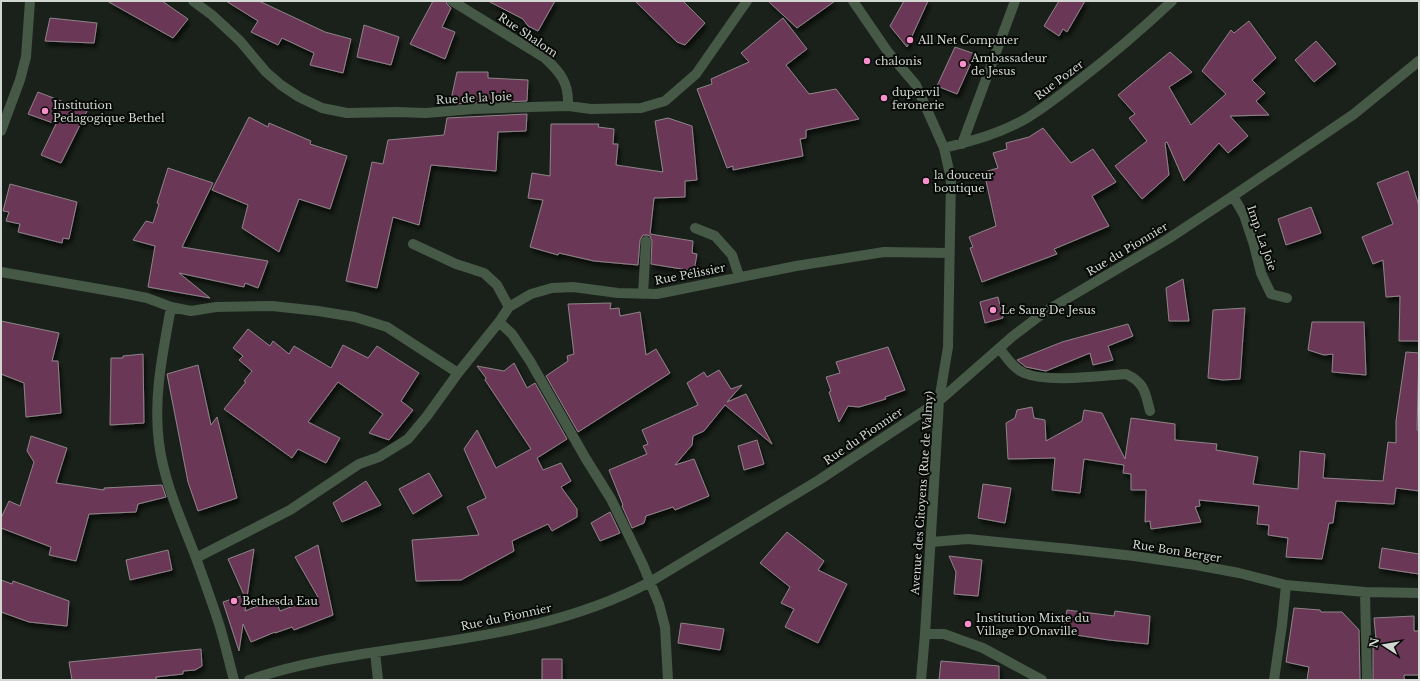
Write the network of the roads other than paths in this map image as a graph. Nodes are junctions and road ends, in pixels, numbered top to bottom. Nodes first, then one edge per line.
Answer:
1 (30, 1) edge
2 (193, 1) edge
3 (452, 1) edge
4 (747, 1) edge
5 (853, 1) edge
6 (1015, 1) edge
7 (1172, 1) edge
8 (1419, 61) edge
9 (568, 106) junction
10 (1, 131) edge
11 (962, 144) junction
12 (944, 148) junction
13 (1233, 196) junction
14 (695, 228) dead end
15 (646, 241) dead end
16 (413, 244) dead end
17 (949, 253) junction
18 (1, 272) edge
19 (739, 276) junction
20 (643, 294) junction
21 (1287, 298) dead end
22 (509, 307) junction
23 (171, 308) junction
24 (499, 322) junction
25 (1000, 349) junction
26 (458, 373) junction
27 (939, 401) junction
28 (1150, 411) dead end
29 (931, 542) junction
30 (196, 558) junction
31 (650, 582) junction
32 (1286, 585) junction
33 (1365, 592) junction
34 (1419, 593) edge
35 (925, 634) junction
36 (375, 652) junction
37 (234, 680) edge
38 (249, 680) edge
39 (378, 680) edge
40 (668, 680) edge
41 (921, 680) edge
42 (1042, 680) edge
43 (1274, 680) edge
44 (1367, 680) edge

1 - 10 street
2 - 9 street, Rue de la Joie
3 - 9 street, Rue Shalom
4 - 9 street, Rue de la Joie
5 - 12 street, Avenue des Citoyens (Rue de Valmy)
6 - 11 street
7 - 11 street, Rue Pozer
8 - 13 street, Rue du Pionnier
11 - 12 street, Rue Pozer
12 - 17 street, Avenue des Citoyens (Rue de Valmy)
13 - 21 street, Imp. La Joie
13 - 25 street, Rue du Pionnier
14 - 19 street
15 - 20 street
16 - 22 street
17 - 19 street, Rue Pélissier
17 - 27 street, Avenue des Citoyens (Rue de Valmy)
18 - 23 street
19 - 20 street, Rue Pélissier
20 - 22 street, Rue Pélissier
22 - 24 street
23 - 26 street
23 - 30 street
24 - 26 street
24 - 31 street
25 - 27 street, Rue du Pionnier
25 - 28 street
26 - 30 street
27 - 29 street, Avenue des Citoyens (Rue de Valmy)
27 - 31 street, Rue du Pionnier
29 - 32 street, Rue Bon Berger
29 - 35 street, Avenue des Citoyens (Rue de Valmy)
30 - 37 street
31 - 36 street, Rue du Pionnier
31 - 40 street
32 - 33 street, Rue Bon Berger
32 - 43 street
33 - 34 street, Rue Bon Berger
33 - 44 street
35 - 41 street, Avenue des Citoyens (Rue de Valmy)
35 - 42 street
36 - 38 street, Rue du Pionnier
36 - 39 street

